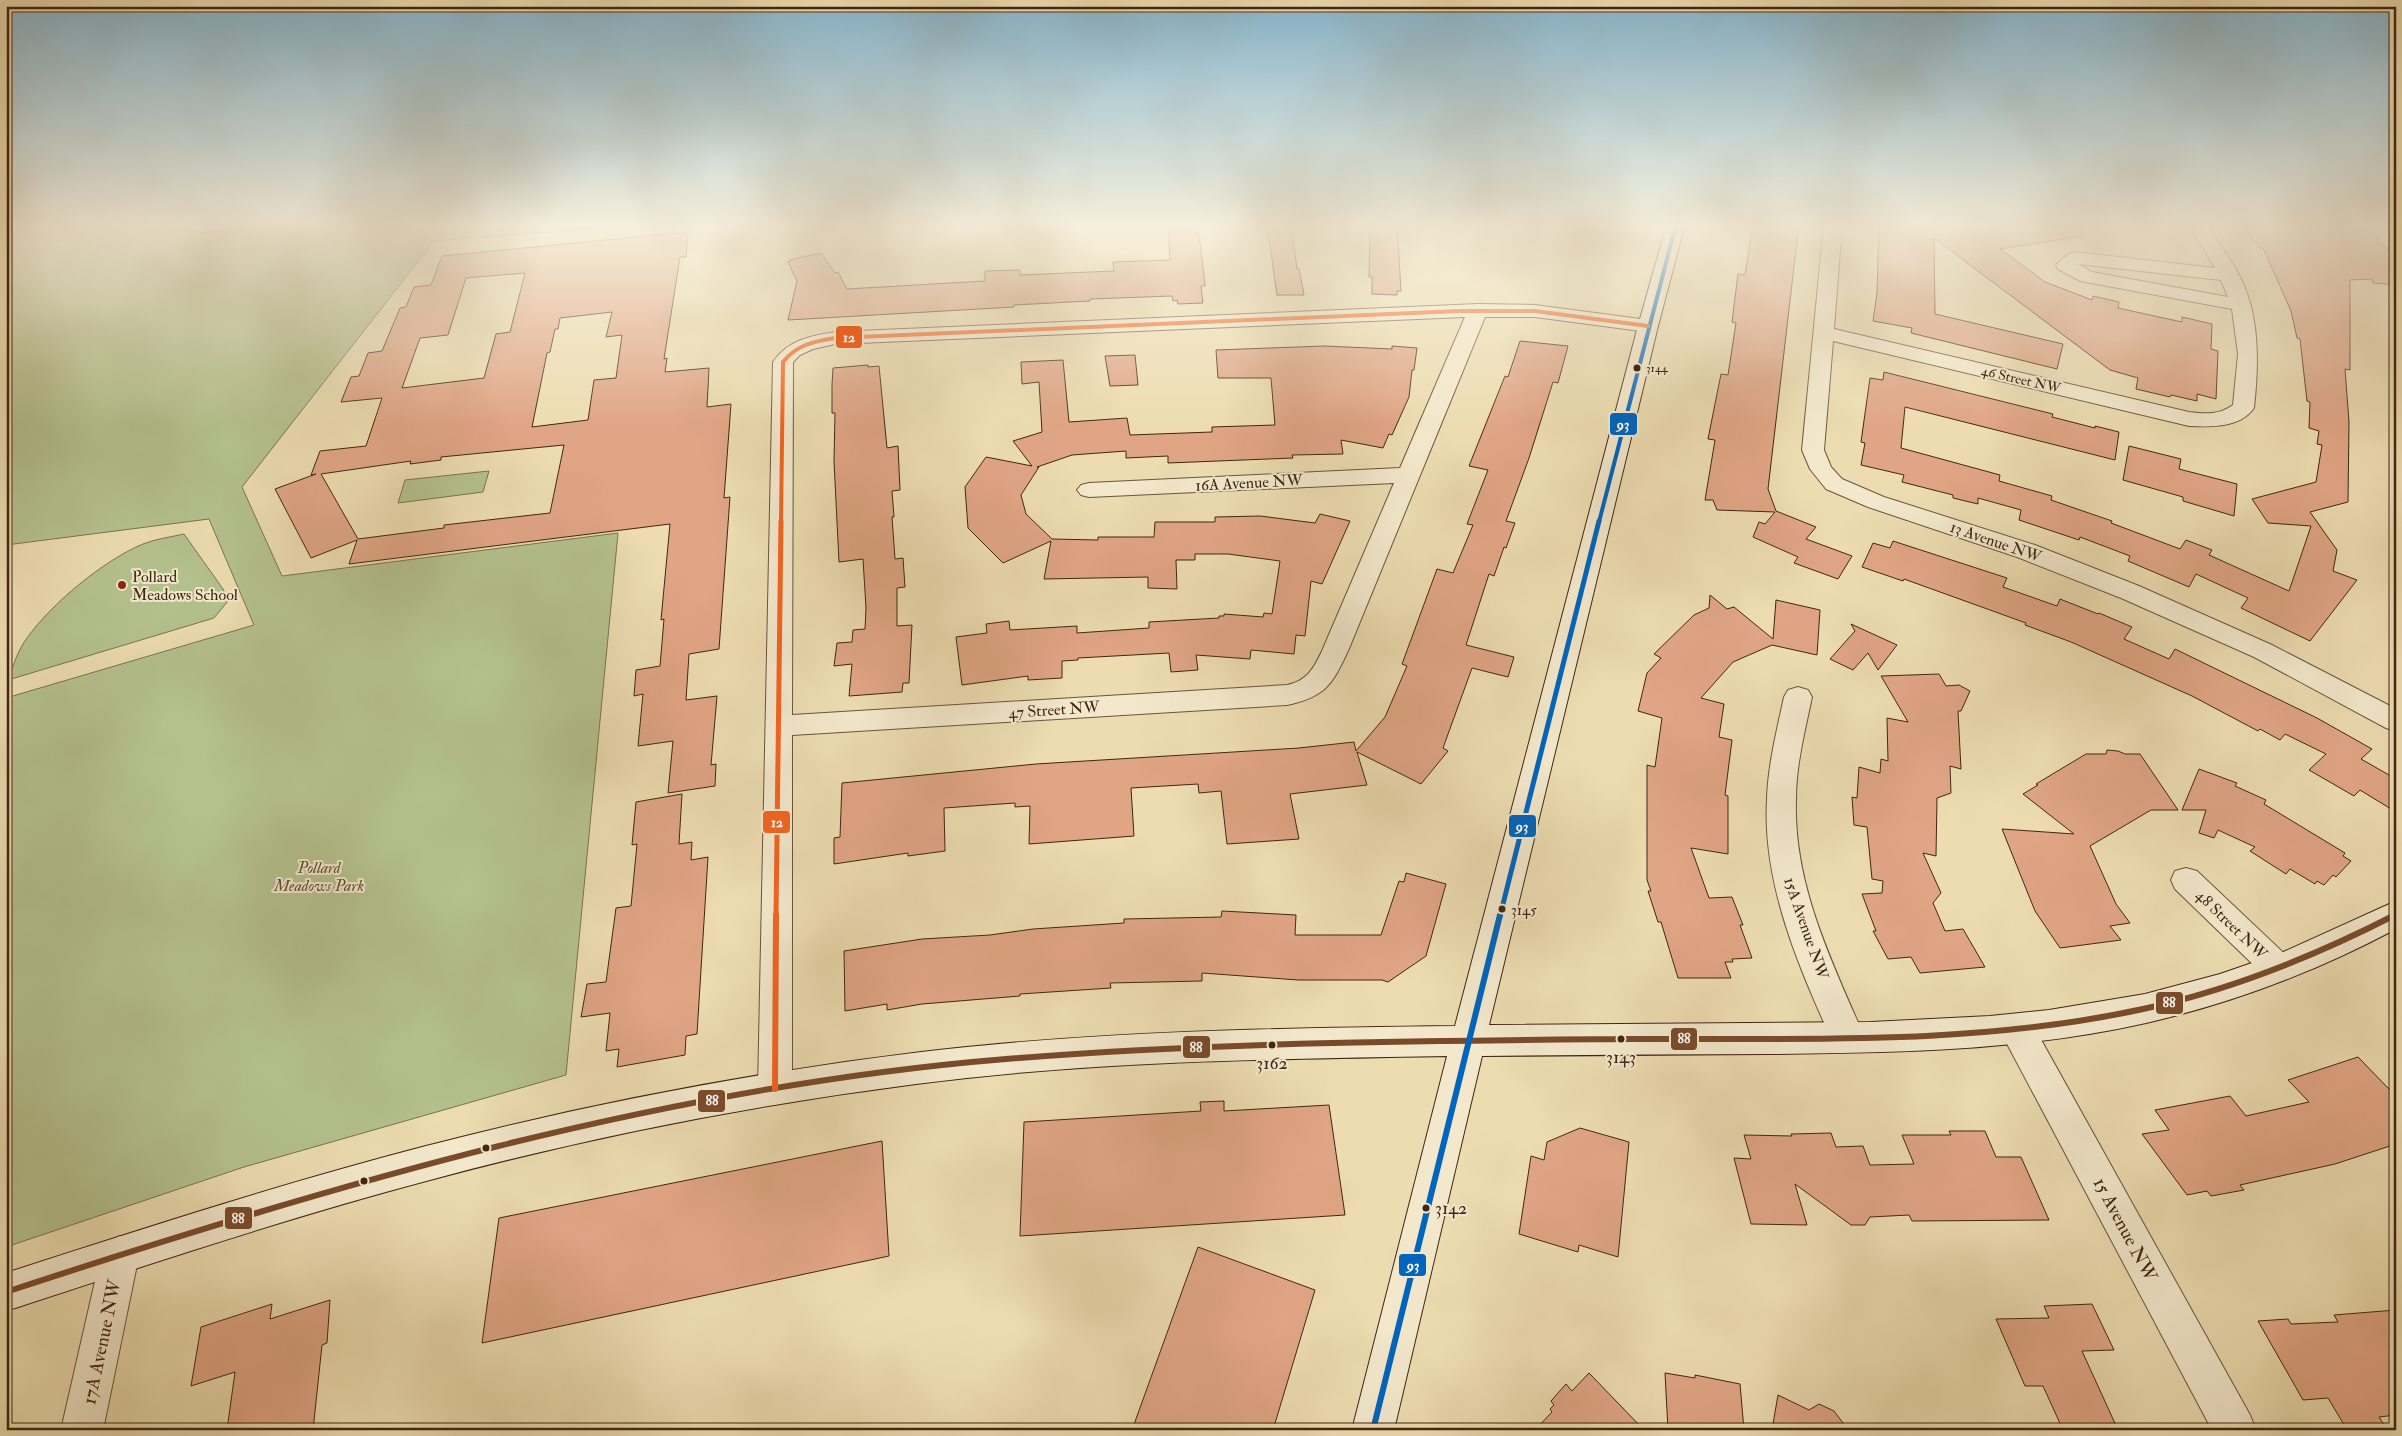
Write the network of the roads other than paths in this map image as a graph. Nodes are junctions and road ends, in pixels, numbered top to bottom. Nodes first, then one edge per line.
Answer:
1 (1658, 291) edge
2 (1827, 291) edge
3 (2164, 291) edge
4 (2236, 291) edge
5 (2241, 305) junction
6 (1478, 310) junction
7 (1648, 326) junction
8 (1824, 333) junction
9 (1408, 475) junction
10 (1090, 490) dead end
11 (1798, 697) dead end
12 (2396, 720) edge
13 (778, 726) junction
14 (2186, 880) dead end
15 (2396, 914) edge
16 (2278, 968) junction
17 (2017, 1029) junction
18 (1847, 1036) junction
19 (1470, 1041) junction
20 (775, 1089) junction
21 (120, 1255) junction
22 (6, 1292) edge
23 (82, 1430) edge
24 (1373, 1430) edge
25 (2235, 1430) edge

1 - 7 street
2 - 8 street, 13 Avenue NW
3 - 5 street
4 - 5 street
5 - 8 street, 46 Street NW
6 - 7 street
6 - 9 street
6 - 13 street
7 - 19 street
8 - 12 street, 13 Avenue NW
9 - 10 street, 16A Avenue NW
9 - 13 street, 47 Street NW
11 - 18 street, 15A Avenue NW
13 - 20 street
14 - 16 street, 48 Street NW
15 - 16 street, 48 Street NW
16 - 17 street, 48 Street NW
17 - 18 street, 48 Street NW
17 - 25 street, 15 Avenue NW
18 - 19 street, 48 Street NW
19 - 20 street, 48 Street NW
19 - 24 street
20 - 21 street, 48 Street NW
21 - 22 street, 48 Street NW
21 - 23 street, 17A Avenue NW

